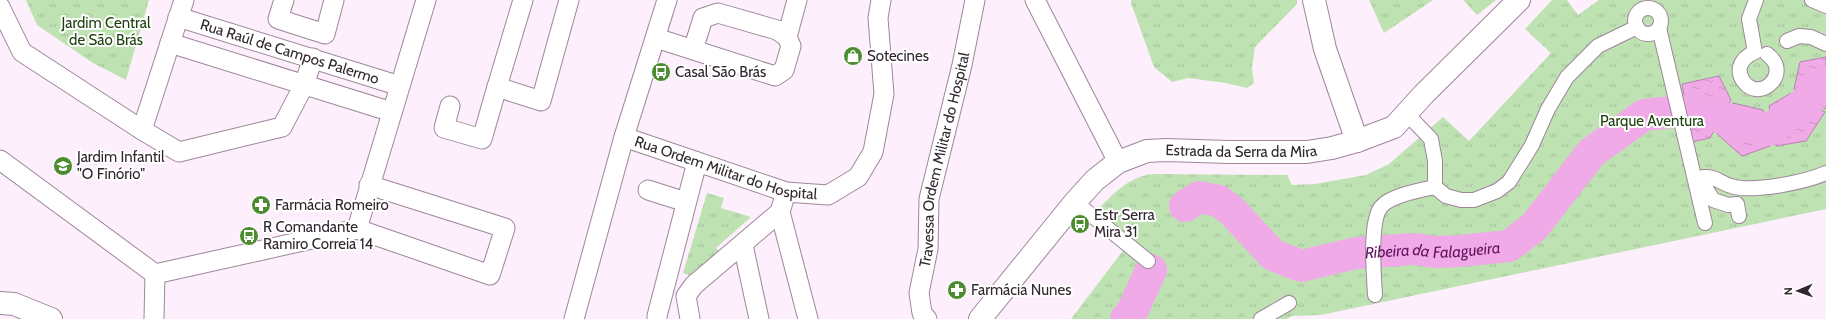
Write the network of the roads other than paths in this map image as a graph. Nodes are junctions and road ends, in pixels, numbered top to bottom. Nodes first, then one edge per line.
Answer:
1 (284, 0) edge
2 (334, 0) edge
3 (426, 0) edge
4 (523, 0) edge
5 (569, 0) edge
6 (667, 0) edge
7 (797, 0) edge
8 (881, 0) edge
9 (975, 0) edge
10 (1035, 0) edge
11 (1314, 0) edge
12 (1519, 0) edge
13 (1756, 0) edge
14 (1812, 0) edge
15 (1659, 5) edge
16 (1826, 6) edge
17 (0, 7) edge
18 (181, 8) edge
19 (278, 19) junction
20 (1636, 26) junction
21 (1659, 28) junction
22 (787, 37) junction
23 (656, 38) junction
24 (1787, 41) dead end
25 (170, 43) junction
26 (1826, 44) edge
27 (268, 45) junction
28 (693, 50) junction
29 (1767, 54) dead end
30 (313, 58) junction
31 (304, 85) junction
32 (400, 86) junction
33 (498, 88) junction
34 (450, 106) dead end
35 (392, 112) junction
36 (1406, 113) junction
37 (142, 130) junction
38 (624, 137) junction
39 (1357, 141) junction
40 (0, 160) edge
41 (697, 162) junction
42 (1118, 162) junction
43 (1826, 173) edge
44 (369, 185) junction
45 (1435, 187) junction
46 (648, 190) dead end
47 (786, 192) junction
48 (686, 202) junction
49 (1075, 202) junction
50 (780, 212) junction
51 (1739, 216) dead end
52 (1705, 223) dead end
53 (357, 229) junction
54 (743, 245) junction
55 (1148, 261) dead end
56 (155, 274) junction
57 (1375, 295) dead end
58 (0, 302) edge
59 (1289, 303) dead end
60 (51, 319) edge
61 (154, 319) edge
62 (574, 319) edge
63 (657, 319) edge
64 (690, 319) edge
65 (759, 319) edge
66 (808, 319) edge
67 (927, 319) edge
68 (980, 319) edge
69 (1261, 319) edge

1 - 19 street
2 - 19 street
3 - 32 street
4 - 33 street
5 - 33 street
6 - 23 street
7 - 22 street
8 - 47 street, Rua Ordem Militar do Hospital
9 - 67 street, Travessa Ordem Militar do Hospital
10 - 42 street
11 - 39 street
12 - 36 street, Estrada da Serra da Mira
13 - 29 street
14 - 16 street
15 - 20 street
15 - 21 street
17 - 37 street, Rua Raúl de Campos Palermo
18 - 25 street, Rua Raúl de Campos Palermo
18 - 27 street, Rua Raúl de Campos Palermo
19 - 27 street
20 - 21 street
20 - 45 street
21 - 52 street
22 - 28 street
22 - 28 street
23 - 28 street
23 - 38 street
24 - 26 street
25 - 31 street, Rua Raúl de Campos Palermo
25 - 37 street, Rua Raúl de Campos Palermo
27 - 30 street, Rua Raúl de Campos Palermo
30 - 31 street
30 - 32 street, Rua Raúl de Campos Palermo
31 - 35 street, Rua Raúl de Campos Palermo
31 - 37 street, Rua Raúl de Campos Palermo
32 - 35 street
33 - 34 street
35 - 44 street
36 - 39 street, Estrada da Serra da Mira
36 - 45 street
38 - 41 street, Rua Ordem Militar do Hospital
38 - 62 street
39 - 42 street, Estrada da Serra da Mira
40 - 56 street
41 - 47 street, Rua Ordem Militar do Hospital
41 - 48 street
42 - 49 street, Estrada da Serra da Mira
43 - 51 street
44 - 53 street
44 - 53 street
45 - 57 street
46 - 48 street
47 - 50 street
48 - 63 street
49 - 55 street
49 - 68 street, Estrada da Serra da Mira
50 - 54 street
50 - 66 street
53 - 56 street
54 - 64 street
54 - 65 street
56 - 61 street
58 - 60 street
59 - 69 street

